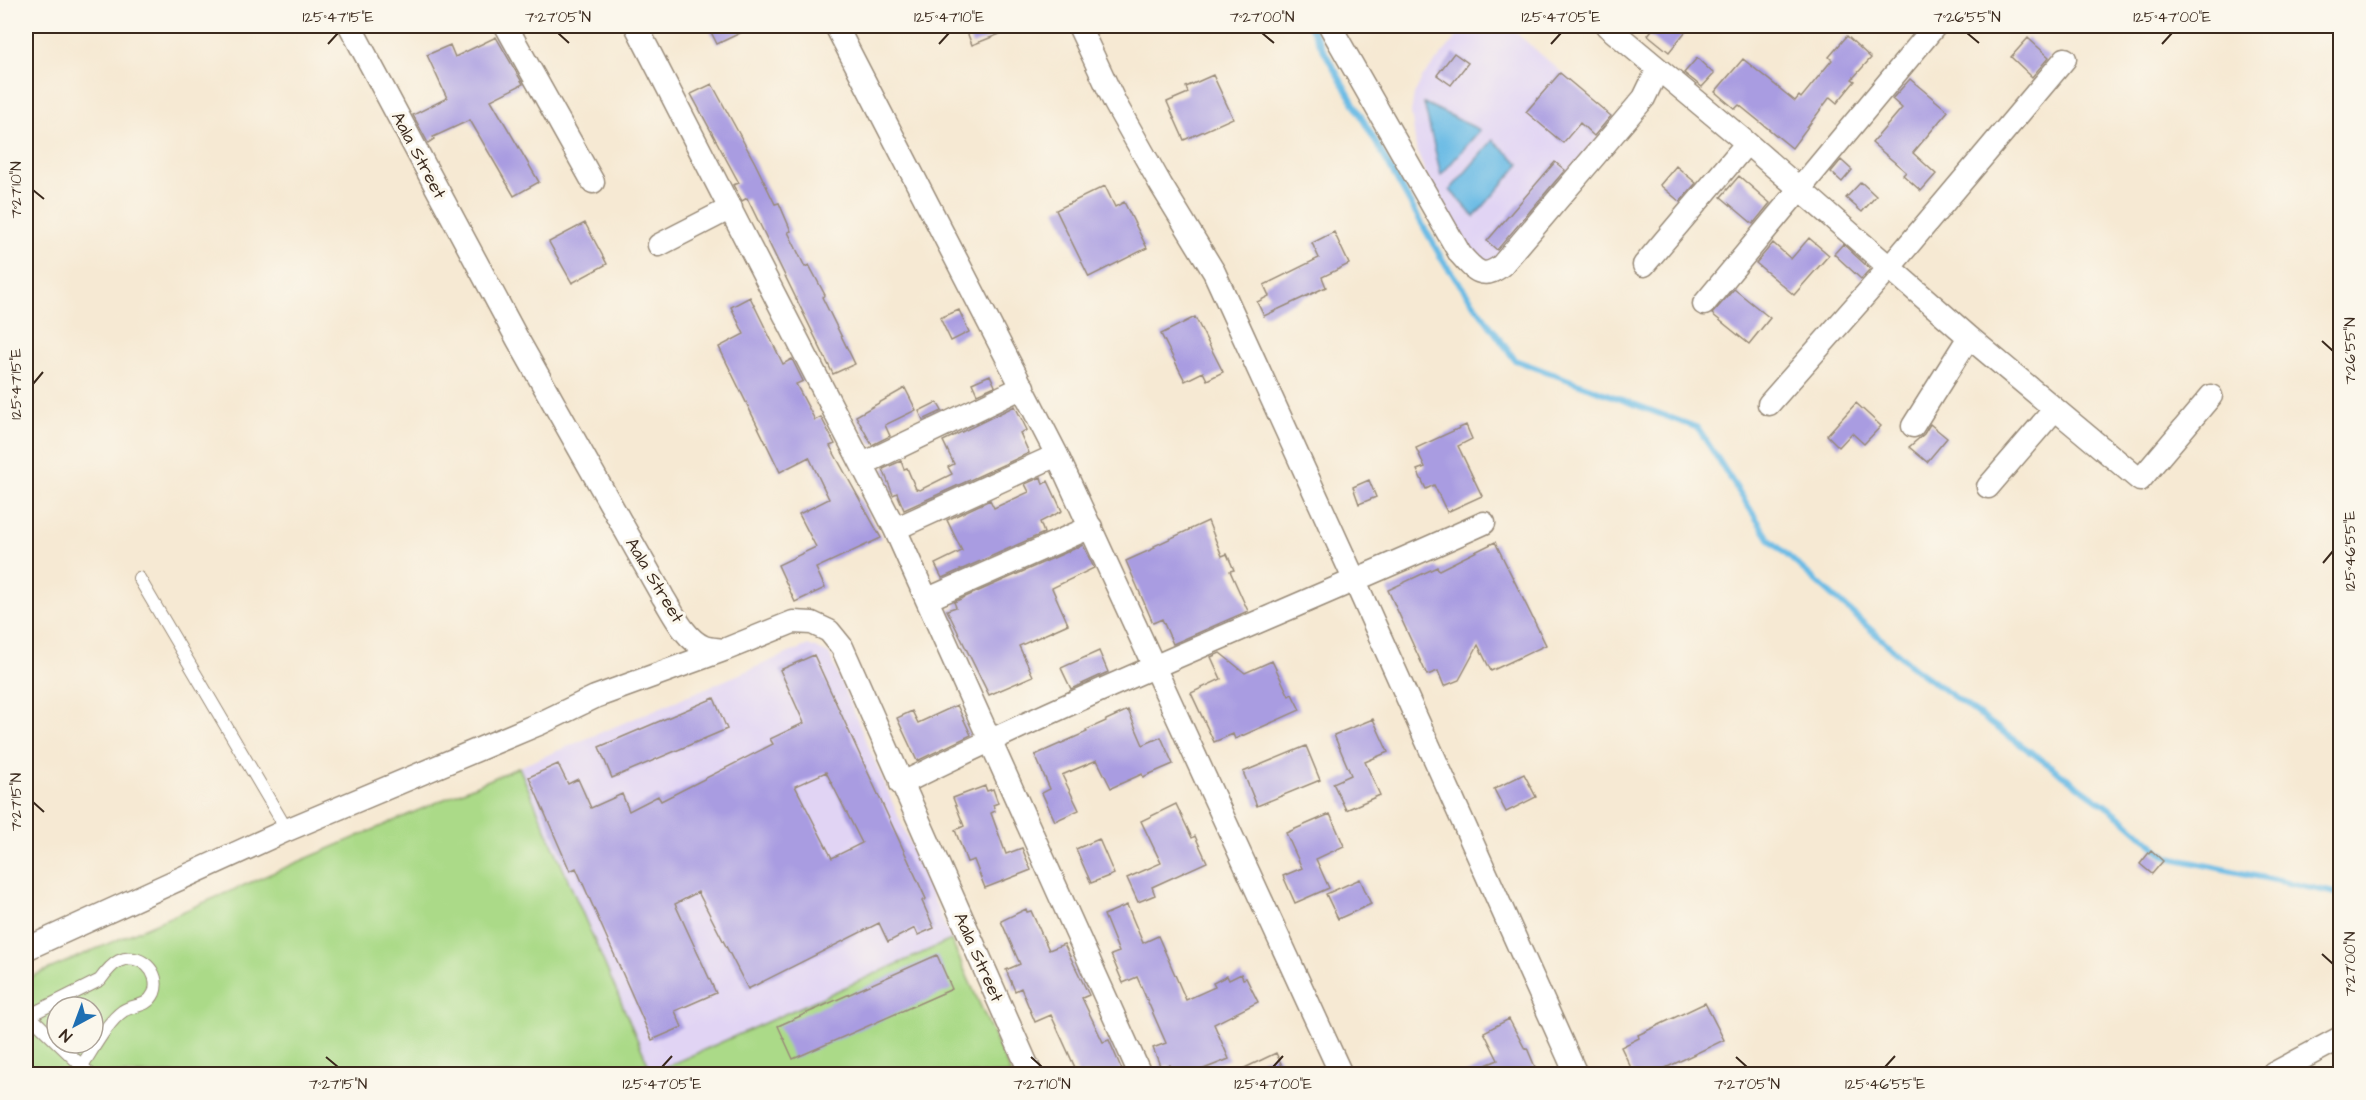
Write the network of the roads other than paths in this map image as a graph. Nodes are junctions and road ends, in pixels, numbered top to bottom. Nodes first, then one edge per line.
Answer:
1 (506, 26) edge
2 (636, 26) edge
3 (836, 26) edge
4 (1079, 26) edge
5 (1329, 26) edge
6 (1606, 26) edge
7 (1935, 26) edge
8 (355, 27) edge
9 (2066, 59) dead end
10 (1658, 69) junction
11 (1747, 143) junction
12 (593, 182) dead end
13 (1799, 189) junction
14 (731, 208) junction
15 (659, 245) dead end
16 (1644, 266) dead end
17 (1889, 268) junction
18 (1704, 304) dead end
19 (1969, 336) junction
20 (1023, 387) junction
21 (2211, 396) dead end
22 (1769, 404) dead end
23 (2055, 409) junction
24 (1913, 426) dead end
25 (1057, 455) junction
26 (863, 464) junction
27 (1988, 487) dead end
28 (1484, 523) dead end
29 (1091, 527) junction
30 (895, 529) junction
31 (139, 578) dead end
32 (1355, 581) junction
33 (928, 599) junction
34 (724, 650) junction
35 (1153, 666) junction
36 (989, 740) junction
37 (901, 784) junction
38 (287, 830) junction
39 (26, 949) edge
40 (27, 1016) edge
41 (2340, 1038) edge
42 (86, 1071) edge
43 (1031, 1074) edge
44 (1140, 1074) edge
45 (1341, 1074) edge
46 (1576, 1074) edge
47 (2273, 1074) edge

1 - 12 street
2 - 14 street
3 - 20 street
4 - 32 street
5 - 10 street
6 - 10 street
7 - 13 street
8 - 34 street, Aala Street
9 - 17 street
10 - 11 street
11 - 13 street
11 - 16 street
13 - 17 street
13 - 18 street
14 - 15 street
14 - 26 street
17 - 19 street
17 - 22 street
19 - 23 street
19 - 24 street
20 - 25 street
20 - 26 street
21 - 23 street
23 - 27 street
25 - 29 street
25 - 30 street
26 - 30 street
28 - 32 street
29 - 33 street
29 - 35 street
30 - 33 street
31 - 38 lane
32 - 35 street
32 - 46 street
33 - 36 street
34 - 37 street, Aala Street
34 - 38 street
35 - 36 street
35 - 45 street
36 - 37 street
36 - 44 street
37 - 43 street, Aala Street
38 - 39 street
40 - 42 lane
40 - 42 lane
41 - 47 street

